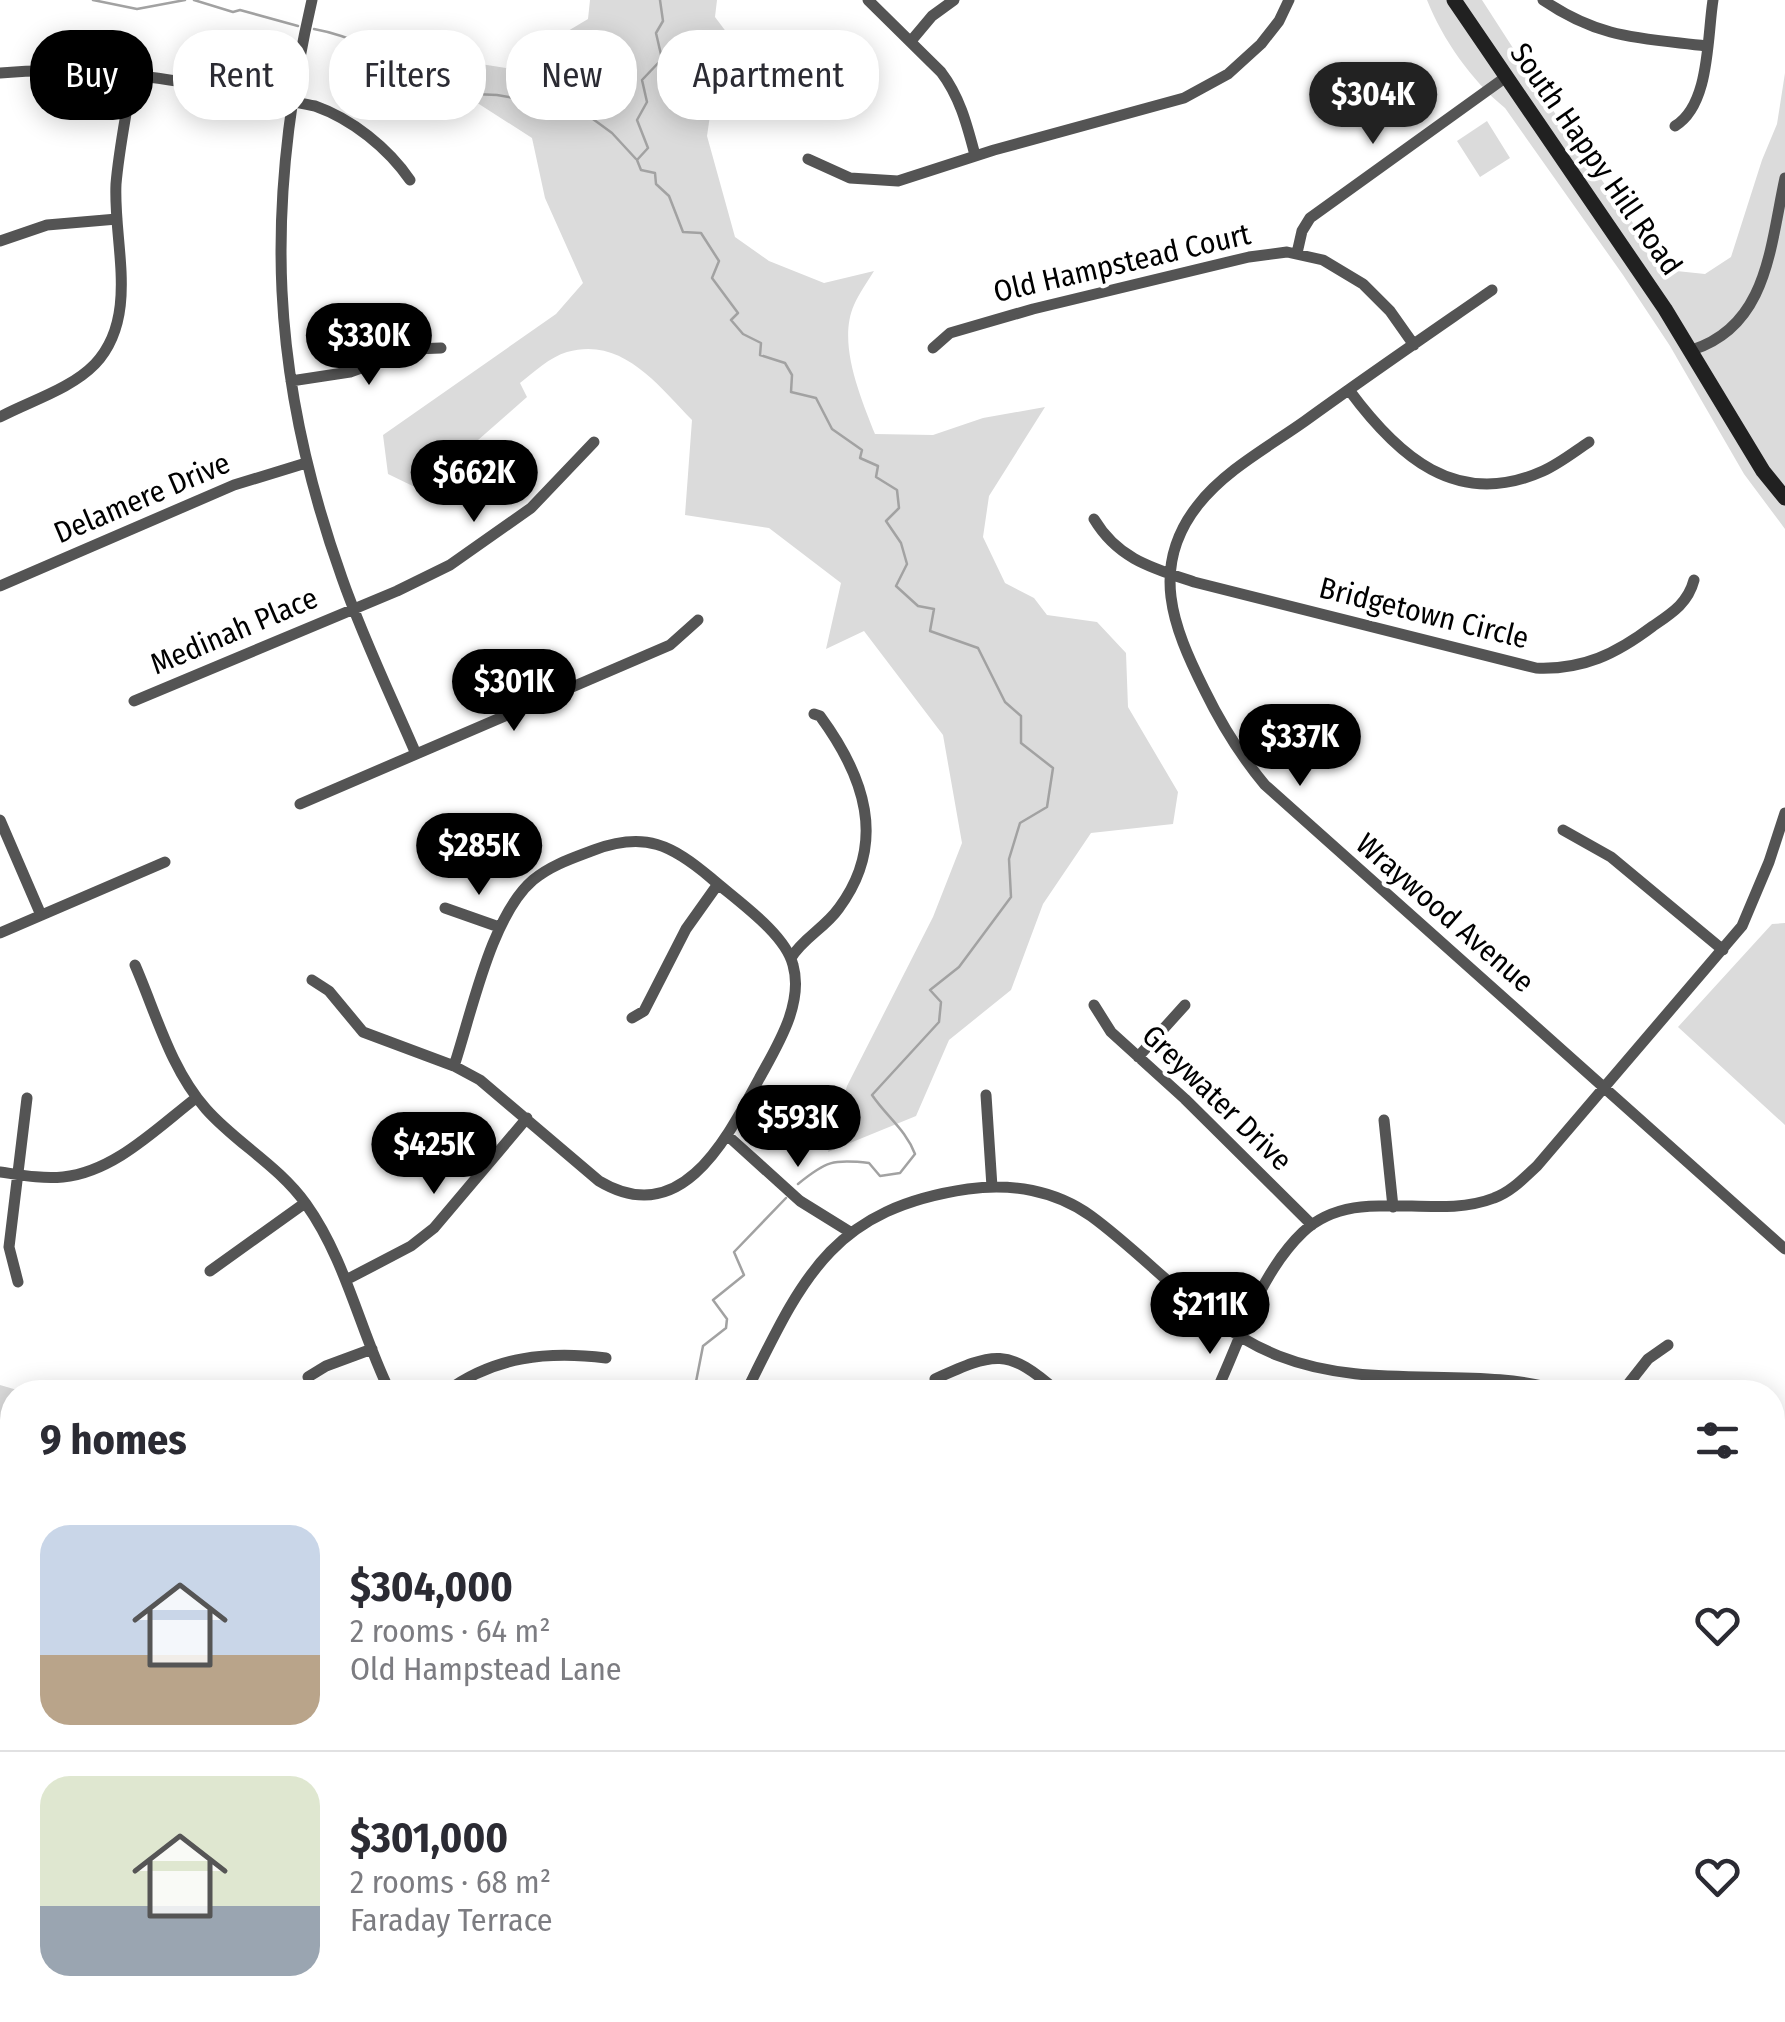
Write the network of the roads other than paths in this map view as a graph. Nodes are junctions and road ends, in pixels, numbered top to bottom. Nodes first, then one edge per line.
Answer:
1 (312, 0) edge
2 (868, 0) edge
3 (954, 0) edge
4 (1289, 0) edge
5 (1454, 0) edge
6 (1543, 0) edge
7 (1713, 0) edge
8 (306, 30) edge
9 (911, 41) junction
10 (1706, 46) junction
11 (30, 72) edge
12 (0, 73) edge
13 (1506, 77) junction
14 (309, 106) edge
15 (125, 120) edge
16 (288, 120) edge
17 (1676, 126) dead end
18 (976, 155) junction
19 (808, 159) dead end
20 (1785, 178) edge
21 (410, 180) dead end
22 (117, 220) junction
23 (0, 241) edge
24 (1297, 252) junction
25 (1492, 290) dead end
26 (1414, 345) junction
27 (441, 348) dead end
28 (933, 348) dead end
29 (1692, 350) junction
30 (291, 381) junction
31 (1349, 390) junction
32 (0, 417) edge
33 (594, 442) dead end
34 (1588, 442) dead end
35 (306, 463) junction
36 (1785, 498) edge
37 (1094, 519) dead end
38 (1170, 574) junction
39 (1694, 580) dead end
40 (0, 586) edge
41 (353, 607) junction
42 (698, 620) dead end
43 (134, 701) dead end
44 (814, 714) dead end
45 (416, 754) junction
46 (300, 804) dead end
47 (1785, 813) edge
48 (0, 820) edge
49 (1563, 830) dead end
50 (165, 862) dead end
51 (718, 884) junction
52 (445, 908) dead end
53 (41, 916) junction
54 (499, 927) junction
55 (0, 933) edge
56 (1723, 950) junction
57 (791, 958) junction
58 (135, 964) dead end
59 (312, 980) dead end
60 (1094, 1004) dead end
61 (1185, 1005) dead end
62 (632, 1018) dead end
63 (1138, 1057) junction
64 (454, 1066) junction
65 (1603, 1088) junction
66 (986, 1096) dead end
67 (27, 1098) dead end
68 (196, 1098) junction
69 (527, 1118) junction
70 (1384, 1120) dead end
71 (728, 1136) junction
72 (0, 1172) edge
73 (17, 1174) junction
74 (992, 1187) junction
75 (306, 1203) junction
76 (1393, 1207) junction
77 (1312, 1225) junction
78 (850, 1232) junction
79 (1785, 1249) edge
80 (210, 1271) dead end
81 (346, 1280) junction
82 (18, 1282) dead end
83 (1240, 1338) junction
84 (1668, 1345) dead end
85 (372, 1349) junction
86 (606, 1358) dead end
87 (1378, 1376) junction
88 (308, 1377) dead end
89 (935, 1379) dead end
90 (385, 1380) edge
91 (469, 1380) edge
92 (752, 1380) edge
93 (1043, 1380) edge
94 (1221, 1380) edge
95 (1378, 1380) edge
96 (1474, 1380) edge
97 (1631, 1380) edge

1 - 8 street
2 - 9 street
3 - 9 street
4 - 18 street
5 - 13 street, South Happy Hill Road
6 - 10 street
7 - 10 street
9 - 18 street
10 - 17 street
11 - 12 street
13 - 24 street
13 - 29 street, South Happy Hill Road
14 - 21 street
15 - 22 street
16 - 30 street
18 - 19 street
20 - 29 street
22 - 23 street
22 - 32 street
24 - 26 street, Old Hampstead Court
24 - 28 street, Old Hampstead Court
25 - 26 street, Wraywood Avenue
26 - 31 street, Wraywood Avenue
27 - 30 street
29 - 36 street, South Happy Hill Road
30 - 35 street
31 - 34 street
31 - 38 street, Wraywood Avenue
33 - 41 street, Medinah Place
35 - 40 street, Delamere Drive
35 - 41 street
37 - 38 street, Bridgetown Circle
38 - 39 street, Bridgetown Circle
38 - 65 street, Wraywood Avenue
41 - 43 street, Medinah Place
41 - 45 street
42 - 45 street
44 - 57 street
45 - 46 street
47 - 56 street
48 - 53 street
49 - 56 street
50 - 53 street
51 - 54 street
51 - 57 street
51 - 62 street
52 - 54 street
53 - 55 street
54 - 64 street
56 - 65 street
57 - 71 street
58 - 68 street
59 - 64 street
60 - 63 street, Greywater Drive
61 - 63 street
63 - 77 street, Greywater Drive
64 - 69 street
65 - 76 street
65 - 79 street, Wraywood Avenue
66 - 74 street
67 - 73 street
68 - 73 street
68 - 75 street
69 - 71 street
69 - 81 street
70 - 76 street
71 - 78 street
72 - 73 street
73 - 82 street
74 - 78 street
74 - 83 street
75 - 80 street
75 - 81 street
76 - 77 street
77 - 83 street
78 - 92 street
81 - 85 street
83 - 87 street
83 - 94 street
84 - 97 street
85 - 88 street
85 - 90 street
86 - 91 street
87 - 95 street
87 - 96 street
89 - 93 street

